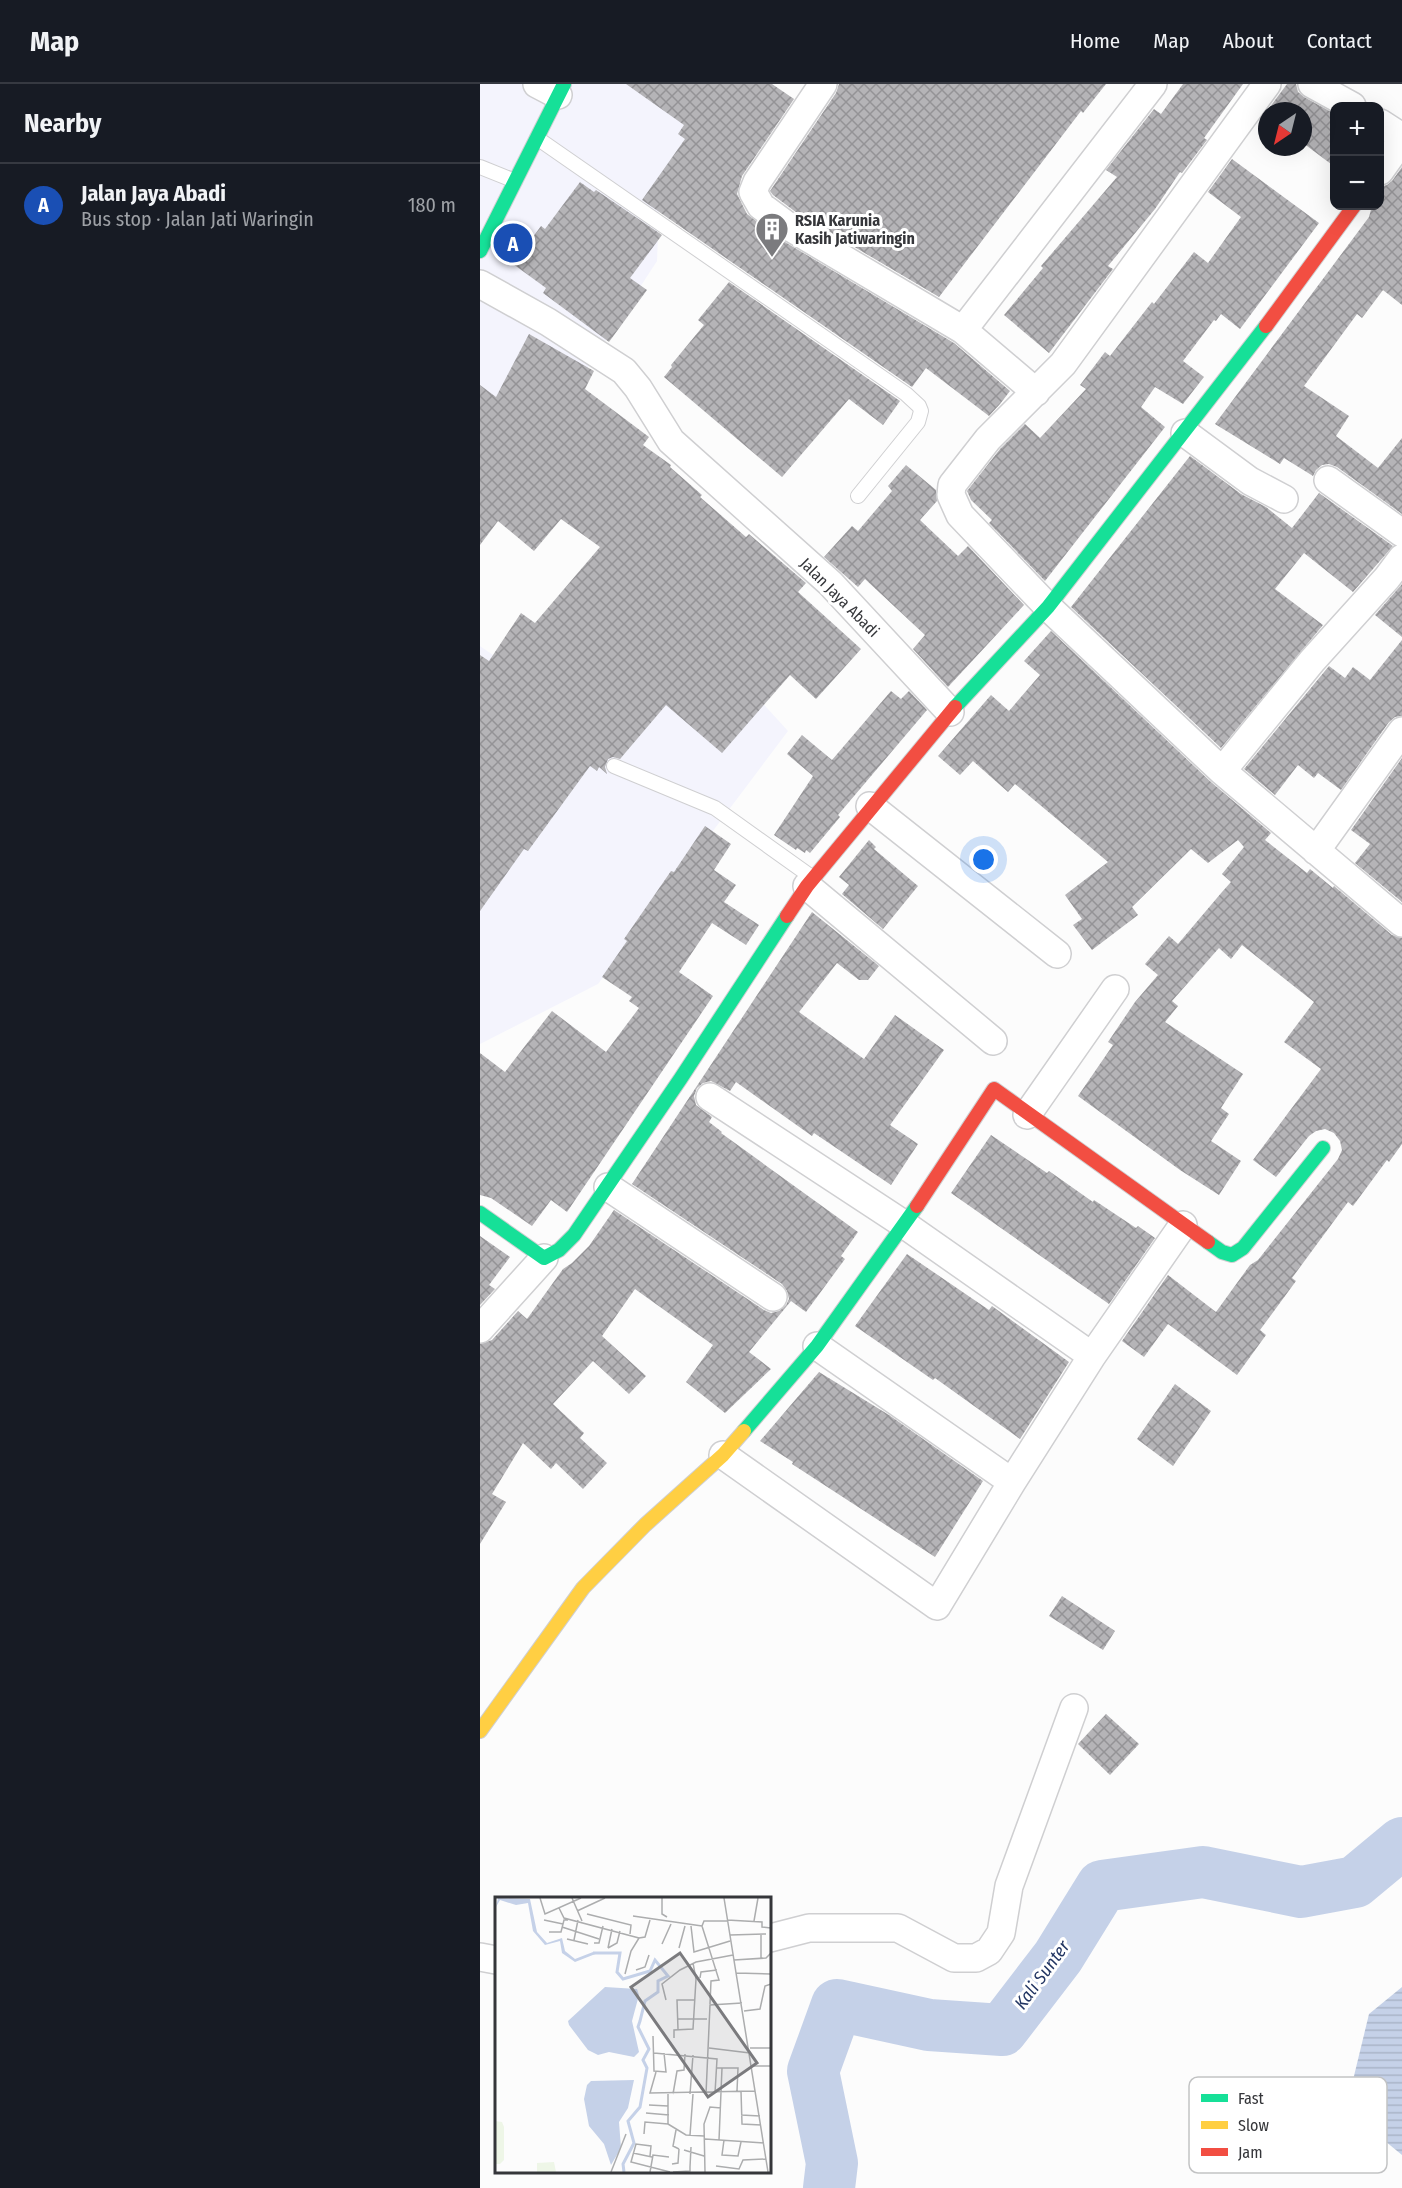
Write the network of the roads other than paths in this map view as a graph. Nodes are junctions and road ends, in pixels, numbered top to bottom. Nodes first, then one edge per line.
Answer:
1 (823, 84) edge
2 (1153, 84) edge
3 (1267, 84) edge
4 (1312, 84) edge
5 (553, 88) edge
6 (1346, 102) edge
7 (1384, 126) edge
8 (537, 138) junction
9 (1402, 139) edge
10 (1384, 165) edge
11 (480, 168) edge
12 (515, 181) junction
13 (1351, 210) edge
14 (480, 251) edge
15 (480, 284) edge
16 (963, 330) junction
17 (1036, 392) junction
18 (1185, 433) junction
19 (1328, 480) dead end
20 (858, 496) dead end
21 (1284, 500) dead end
22 (1402, 533) edge
23 (1402, 558) edge
24 (1048, 607) junction
25 (950, 712) junction
26 (1402, 731) edge
27 (614, 766) dead end
28 (1222, 771) junction
29 (870, 806) junction
30 (1316, 851) junction
31 (810, 882) junction
32 (1402, 922) edge
33 (1057, 954) dead end
34 (1115, 989) dead end
35 (993, 1041) dead end
36 (711, 1097) dead end
37 (1027, 1115) junction
38 (1323, 1148) dead end
39 (608, 1187) junction
40 (480, 1213) edge
41 (905, 1225) junction
42 (1183, 1225) junction
43 (544, 1258) junction
44 (773, 1297) dead end
45 (480, 1329) edge
46 (818, 1346) junction
47 (1092, 1356) junction
48 (723, 1455) junction
49 (1012, 1482) junction
50 (1074, 1708) dead end
51 (480, 1731) edge
52 (771, 1938) edge
53 (480, 1957) edge
54 (495, 1960) edge

1 - 16 street
2 - 16 street
3 - 17 street
4 - 6 street
5 - 8 street
7 - 9 street
8 - 12 street
8 - 20 lane
9 - 10 street
11 - 12 lane
12 - 14 street
13 - 18 street
15 - 25 street, Jalan Jaya Abadi
16 - 17 street
17 - 24 street
18 - 21 street
18 - 24 street
19 - 22 street
23 - 28 street
24 - 25 street
24 - 28 street
25 - 29 street
26 - 30 street
27 - 31 lane
28 - 30 street
29 - 31 street
29 - 33 street
30 - 32 street
31 - 35 street
31 - 39 street
34 - 37 street
36 - 41 street
37 - 41 street
37 - 42 street
38 - 42 street
39 - 43 street
39 - 44 street
40 - 43 street
41 - 46 street
41 - 47 street
42 - 47 street
43 - 45 street
46 - 48 street
46 - 49 street
47 - 49 street
48 - 49 street
48 - 51 street
50 - 52 street
53 - 54 street

